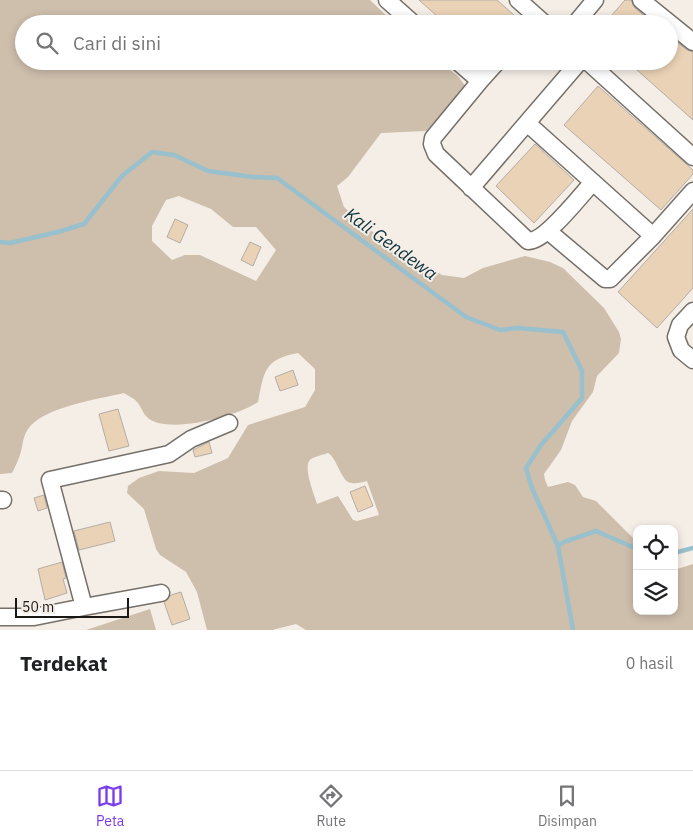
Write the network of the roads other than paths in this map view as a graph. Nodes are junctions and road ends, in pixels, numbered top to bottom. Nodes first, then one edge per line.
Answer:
1 (387, 0) edge
2 (518, 0) edge
3 (594, 0) edge
4 (641, 0) edge
5 (404, 15) edge
6 (532, 15) edge
7 (582, 15) edge
8 (660, 15) edge
9 (678, 30) edge
10 (693, 42) edge
11 (467, 70) edge
12 (490, 70) edge
13 (572, 70) edge
14 (597, 70) edge
15 (480, 82) junction
16 (527, 123) junction
17 (693, 158) edge
18 (593, 182) junction
19 (471, 188) junction
20 (693, 191) edge
21 (548, 231) junction
22 (653, 236) junction
23 (693, 311) edge
24 (693, 360) edge
25 (229, 423) dead end
26 (161, 593) dead end
27 (84, 607) junction
28 (0, 617) edge
29 (35, 624) edge

1 - 5 street
2 - 6 street
3 - 7 street
4 - 8 street
9 - 10 street
11 - 15 street
12 - 15 street
13 - 16 street
14 - 17 street
15 - 19 street
16 - 18 street
16 - 19 street
18 - 21 street
18 - 22 street
19 - 21 street
20 - 22 street
21 - 22 street
23 - 24 street
25 - 27 street
26 - 27 street
27 - 29 street
28 - 29 street

